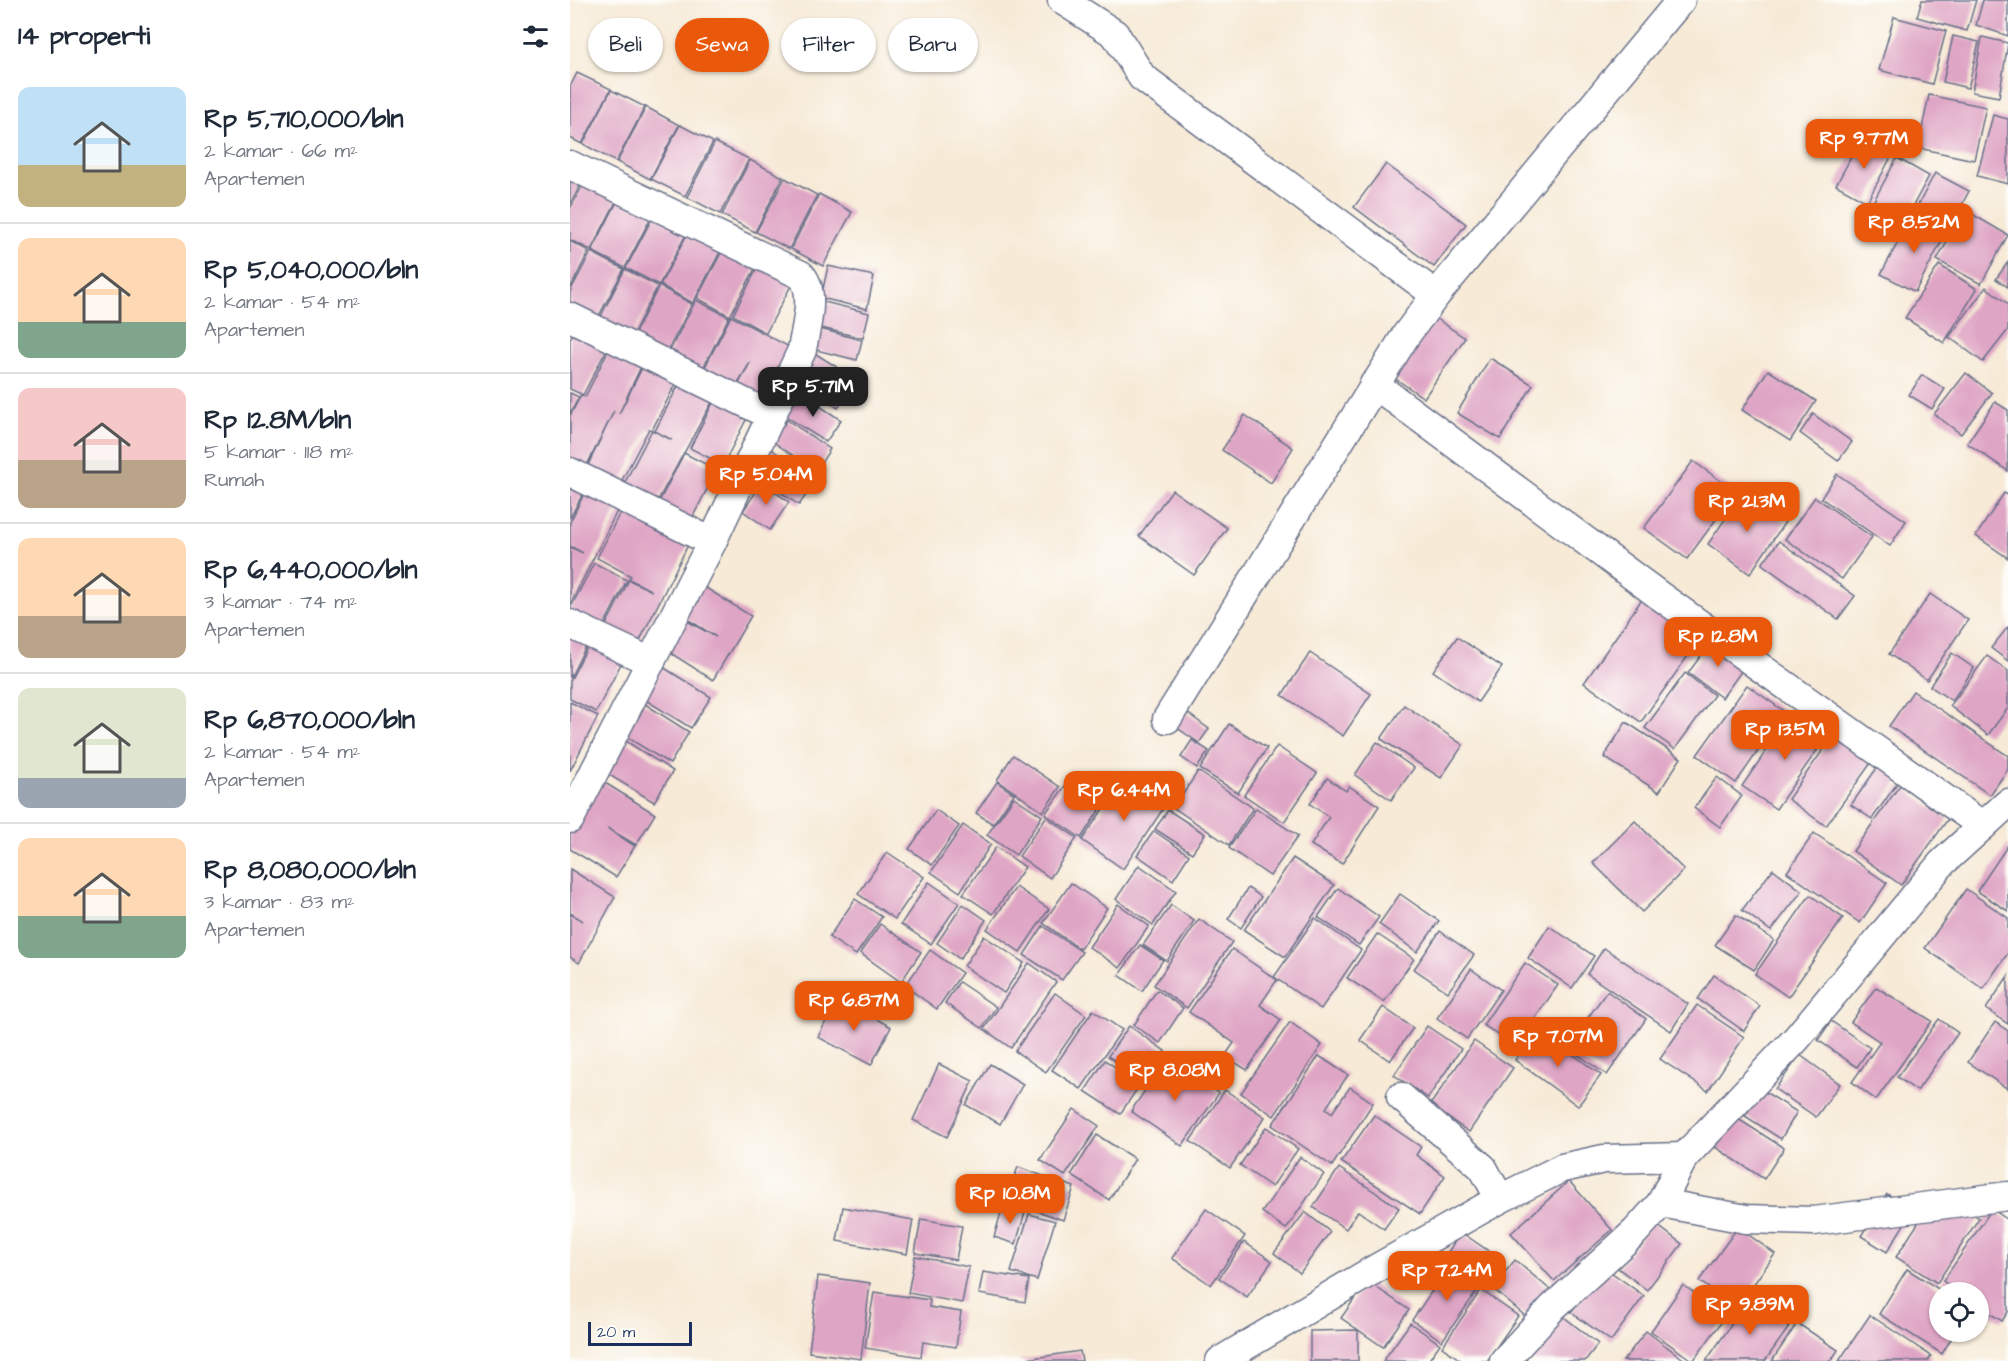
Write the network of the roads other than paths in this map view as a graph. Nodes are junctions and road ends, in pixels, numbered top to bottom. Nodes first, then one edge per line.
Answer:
1 (1062, 0) edge
2 (1681, 0) edge
3 (570, 165) edge
4 (1436, 295) junction
5 (570, 317) edge
6 (1374, 384) junction
7 (770, 415) junction
8 (570, 472) edge
9 (712, 542) junction
10 (570, 624) edge
11 (651, 662) junction
12 (1167, 719) dead end
13 (574, 802) edge
14 (2008, 803) edge
15 (1983, 826) junction
16 (1401, 1097) dead end
17 (1684, 1157) junction
18 (2008, 1196) edge
19 (1500, 1199) junction
20 (1661, 1203) junction
21 (1220, 1361) edge
22 (1504, 1361) edge

1 - 4 street
2 - 4 street
3 - 7 street
4 - 6 street
5 - 7 street
6 - 12 street
6 - 15 street
7 - 9 street
8 - 9 street
9 - 11 street
10 - 11 street
11 - 13 street
14 - 15 street
15 - 17 street
16 - 19 street
17 - 19 street
17 - 20 street
18 - 20 street
19 - 21 street
20 - 22 street

